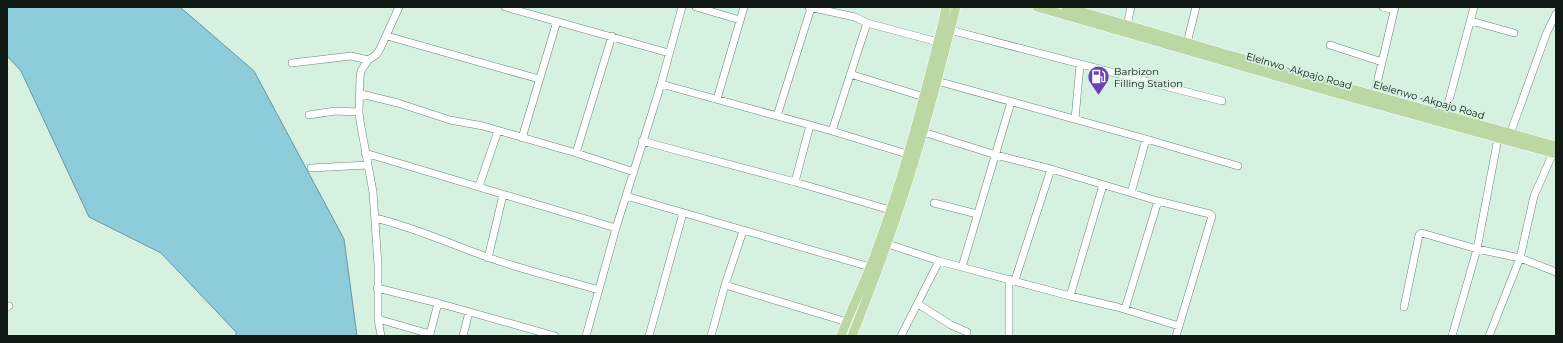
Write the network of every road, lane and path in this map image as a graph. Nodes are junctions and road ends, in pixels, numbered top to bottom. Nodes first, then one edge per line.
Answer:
1 (399, 7) edge
2 (505, 7) edge
3 (682, 7) edge
4 (696, 7) edge
5 (744, 7) edge
6 (810, 7) edge
7 (946, 7) edge
8 (956, 7) edge
9 (1037, 7) edge
10 (1066, 7) edge
11 (1131, 7) edge
12 (1196, 7) edge
13 (1383, 7) edge
14 (1474, 7) edge
15 (1395, 9) edge
16 (533, 10) edge
17 (1556, 14) edge
18 (740, 20) junction
19 (557, 21) junction
20 (1471, 21) junction
21 (868, 23) junction
22 (1127, 25) junction
23 (950, 30) junction
24 (1514, 33) dead end
25 (387, 36) junction
26 (612, 36) junction
27 (938, 42) junction
28 (1187, 42) junction
29 (1330, 45) dead end
30 (669, 53) junction
31 (368, 60) junction
32 (1382, 62) junction
33 (292, 63) dead end
34 (1080, 65) junction
35 (850, 74) junction
36 (539, 80) junction
37 (937, 81) junction
38 (661, 84) junction
39 (361, 94) junction
40 (1374, 96) junction
41 (924, 97) junction
42 (717, 99) junction
43 (1222, 101) dead end
44 (1011, 102) junction
45 (359, 112) junction
46 (309, 115) dead end
47 (1444, 115) junction
48 (778, 116) junction
49 (1075, 120) junction
50 (810, 125) junction
51 (498, 131) junction
52 (832, 131) junction
53 (923, 132) junction
54 (1510, 134) junction
55 (522, 138) junction
56 (1498, 138) junction
57 (1146, 139) junction
58 (642, 141) junction
59 (1555, 151) edge
60 (365, 153) junction
61 (576, 153) junction
62 (907, 154) junction
63 (996, 155) junction
64 (368, 165) junction
65 (1238, 166) dead end
66 (311, 168) dead end
67 (1051, 169) junction
68 (634, 172) junction
69 (794, 182) junction
70 (1103, 185) junction
71 (478, 186) junction
72 (1131, 193) junction
73 (503, 195) junction
74 (626, 196) junction
75 (1158, 201) junction
76 (934, 203) dead end
77 (890, 210) junction
78 (683, 213) junction
79 (977, 214) junction
80 (375, 218) junction
81 (616, 228) junction
82 (743, 231) junction
83 (888, 244) junction
84 (1477, 249) junction
85 (488, 258) junction
86 (1520, 258) junction
87 (939, 261) junction
88 (870, 266) junction
89 (962, 267) junction
90 (1556, 272) edge
91 (1012, 280) junction
92 (725, 285) junction
93 (377, 288) junction
94 (598, 290) junction
95 (1070, 296) junction
96 (438, 303) junction
97 (918, 304) junction
98 (1404, 307) dead end
99 (1125, 309) junction
100 (470, 312) junction
101 (378, 319) junction
102 (847, 322) junction
103 (1179, 326) junction
104 (967, 332) dead end
105 (381, 336) edge
106 (463, 336) edge
107 (555, 336) edge
108 (586, 336) edge
109 (649, 336) edge
110 (711, 336) edge
111 (841, 336) edge
112 (852, 336) edge
113 (901, 336) edge
114 (1009, 336) edge
115 (1176, 336) edge
116 (1452, 336) edge
117 (1489, 336) edge

1 - 25 street
2 - 16 street
3 - 30 street
4 - 18 street
5 - 18 street
6 - 21 street
6 - 48 street
7 - 27 main road
8 - 23 main road
9 - 56 main road, Elelnwo -Akpajo Road
10 - 22 main road, Elelenwo -Akpajo Road
11 - 22 street
12 - 28 street
13 - 15 street
14 - 20 street
15 - 32 street
16 - 19 street
17 - 54 street
18 - 42 street
19 - 26 street
19 - 36 street
20 - 24 street
20 - 47 street
21 - 27 street
21 - 35 street
22 - 28 main road, Elelenwo -Akpajo Road
23 - 34 street
23 - 37 main road
25 - 31 street
25 - 36 street
26 - 30 street
26 - 61 street
27 - 41 main road
28 - 40 main road, Elelenwo -Akpajo Road
29 - 32 street
30 - 38 street
31 - 33 street
31 - 39 street
32 - 40 street
34 - 43 street
34 - 49 street
35 - 41 street
35 - 52 street
36 - 55 street
37 - 44 street
37 - 53 main road
38 - 42 street
38 - 58 street
39 - 45 street
39 - 51 street
40 - 47 main road, Elelenwo -Akpajo Road
41 - 62 main road
42 - 48 street
44 - 49 street
44 - 63 street
45 - 46 street
45 - 60 street
47 - 54 main road, Elelenwo -Akpajo Road
48 - 50 street
49 - 57 street
50 - 52 street
50 - 69 street
51 - 55 street
51 - 71 street
52 - 62 street
53 - 63 street
53 - 83 main road
54 - 59 main road, Elelenwo -Akpajo Road
55 - 61 street
56 - 59 main road, Elelnwo -Akpajo Road
56 - 84 street
57 - 65 street
57 - 72 street
58 - 68 street
58 - 69 street
59 - 86 street
60 - 64 street
60 - 71 street
61 - 68 street
62 - 77 main road
63 - 67 street
63 - 79 street
64 - 66 street
64 - 80 street
67 - 70 street
67 - 91 street
68 - 74 street
69 - 77 street
70 - 72 street
70 - 95 street
71 - 73 street
72 - 75 street
73 - 81 street
73 - 85 street
74 - 78 street
74 - 81 street
75 - 99 street
75 - 103 street
76 - 79 street
77 - 88 main road
78 - 82 street
78 - 109 street
79 - 89 street
80 - 85 street
80 - 93 street
81 - 94 street
82 - 88 street
82 - 92 street
83 - 87 street
83 - 112 main road
84 - 86 street
84 - 98 street
84 - 116 street
85 - 94 street
86 - 90 street
86 - 117 street
87 - 89 street
87 - 97 street
88 - 102 main road
89 - 91 street
91 - 95 street
91 - 114 street
92 - 102 street
92 - 110 street
93 - 96 street
93 - 101 street
94 - 108 street
95 - 99 street
96 - 100 street
96 - 101 street
97 - 104 street
97 - 113 street
99 - 103 street
100 - 106 street
100 - 107 street
101 - 105 street
102 - 111 main road
103 - 115 street

